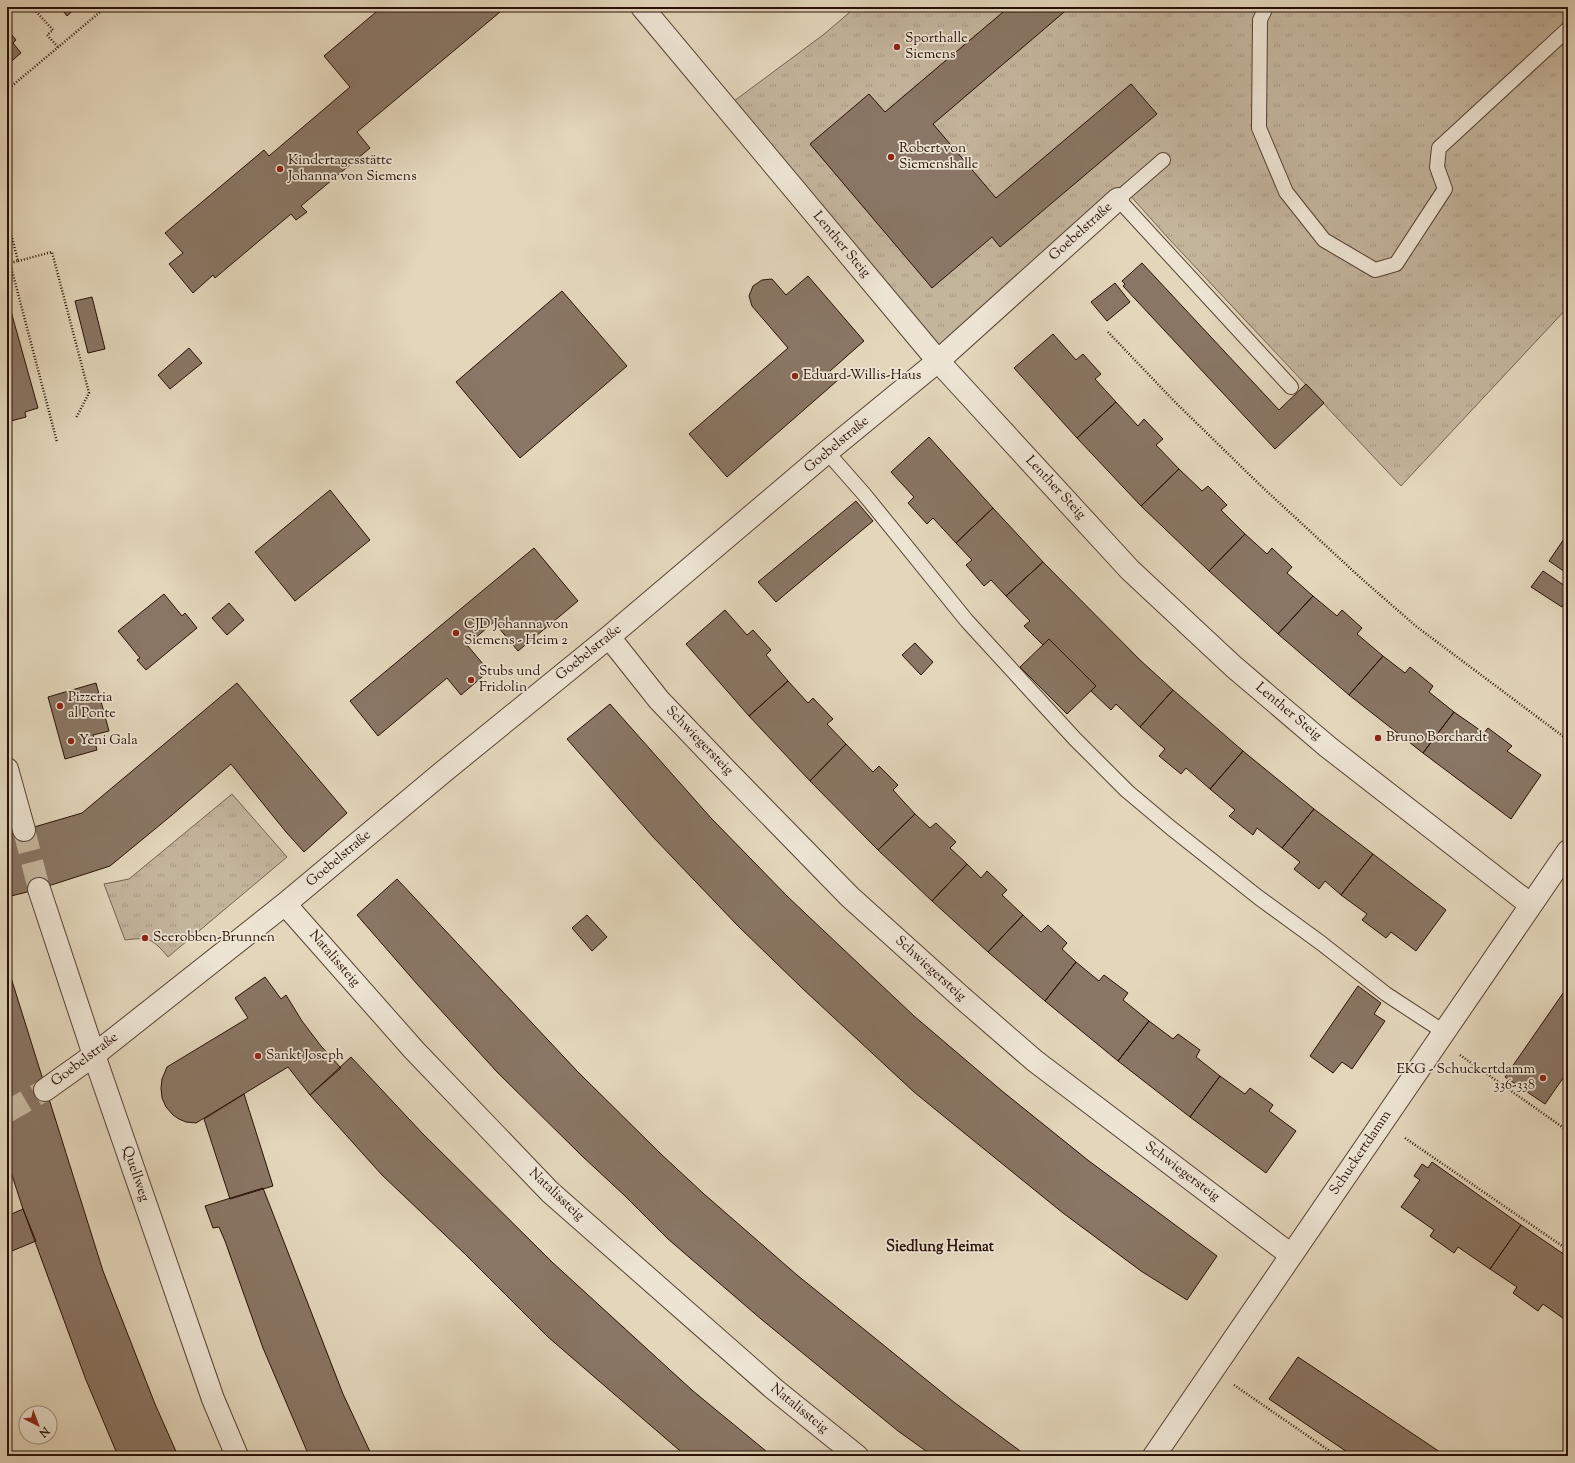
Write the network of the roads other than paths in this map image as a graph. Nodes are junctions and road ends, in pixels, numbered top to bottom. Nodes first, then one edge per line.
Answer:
1 (642, 7) edge
2 (1266, 7) edge
3 (1568, 29) edge
4 (1163, 160) dead end
5 (1118, 199) junction
6 (938, 361) junction
7 (1291, 388) dead end
8 (827, 452) junction
9 (609, 638) junction
10 (7, 769) edge
11 (24, 830) tunnel mouth
12 (1568, 851) edge
13 (39, 889) tunnel mouth
14 (285, 904) junction
15 (1531, 905) junction
16 (1444, 1032) junction
17 (94, 1055) junction
18 (45, 1090) tunnel mouth
19 (1291, 1256) junction
20 (237, 1456) edge
21 (857, 1456) edge
22 (1154, 1456) edge

1 - 6 street, Lenther Steig
2 - 3 lane
4 - 5 lane
5 - 6 street, Goebelstraße
5 - 7 lane
6 - 8 street, Goebelstraße
6 - 15 street, Lenther Steig
8 - 9 street, Goebelstraße
8 - 16 lane
9 - 14 street, Goebelstraße
9 - 19 street, Schwiegersteig
10 - 11 street
12 - 15 street, Schuckertdamm
13 - 17 street, Quellweg
14 - 17 street, Goebelstraße
14 - 21 street, Natalissteig
15 - 16 street, Schuckertdamm
16 - 19 street, Schuckertdamm
17 - 18 street, Goebelstraße
17 - 20 street, Quellweg
19 - 22 street, Schuckertdamm

